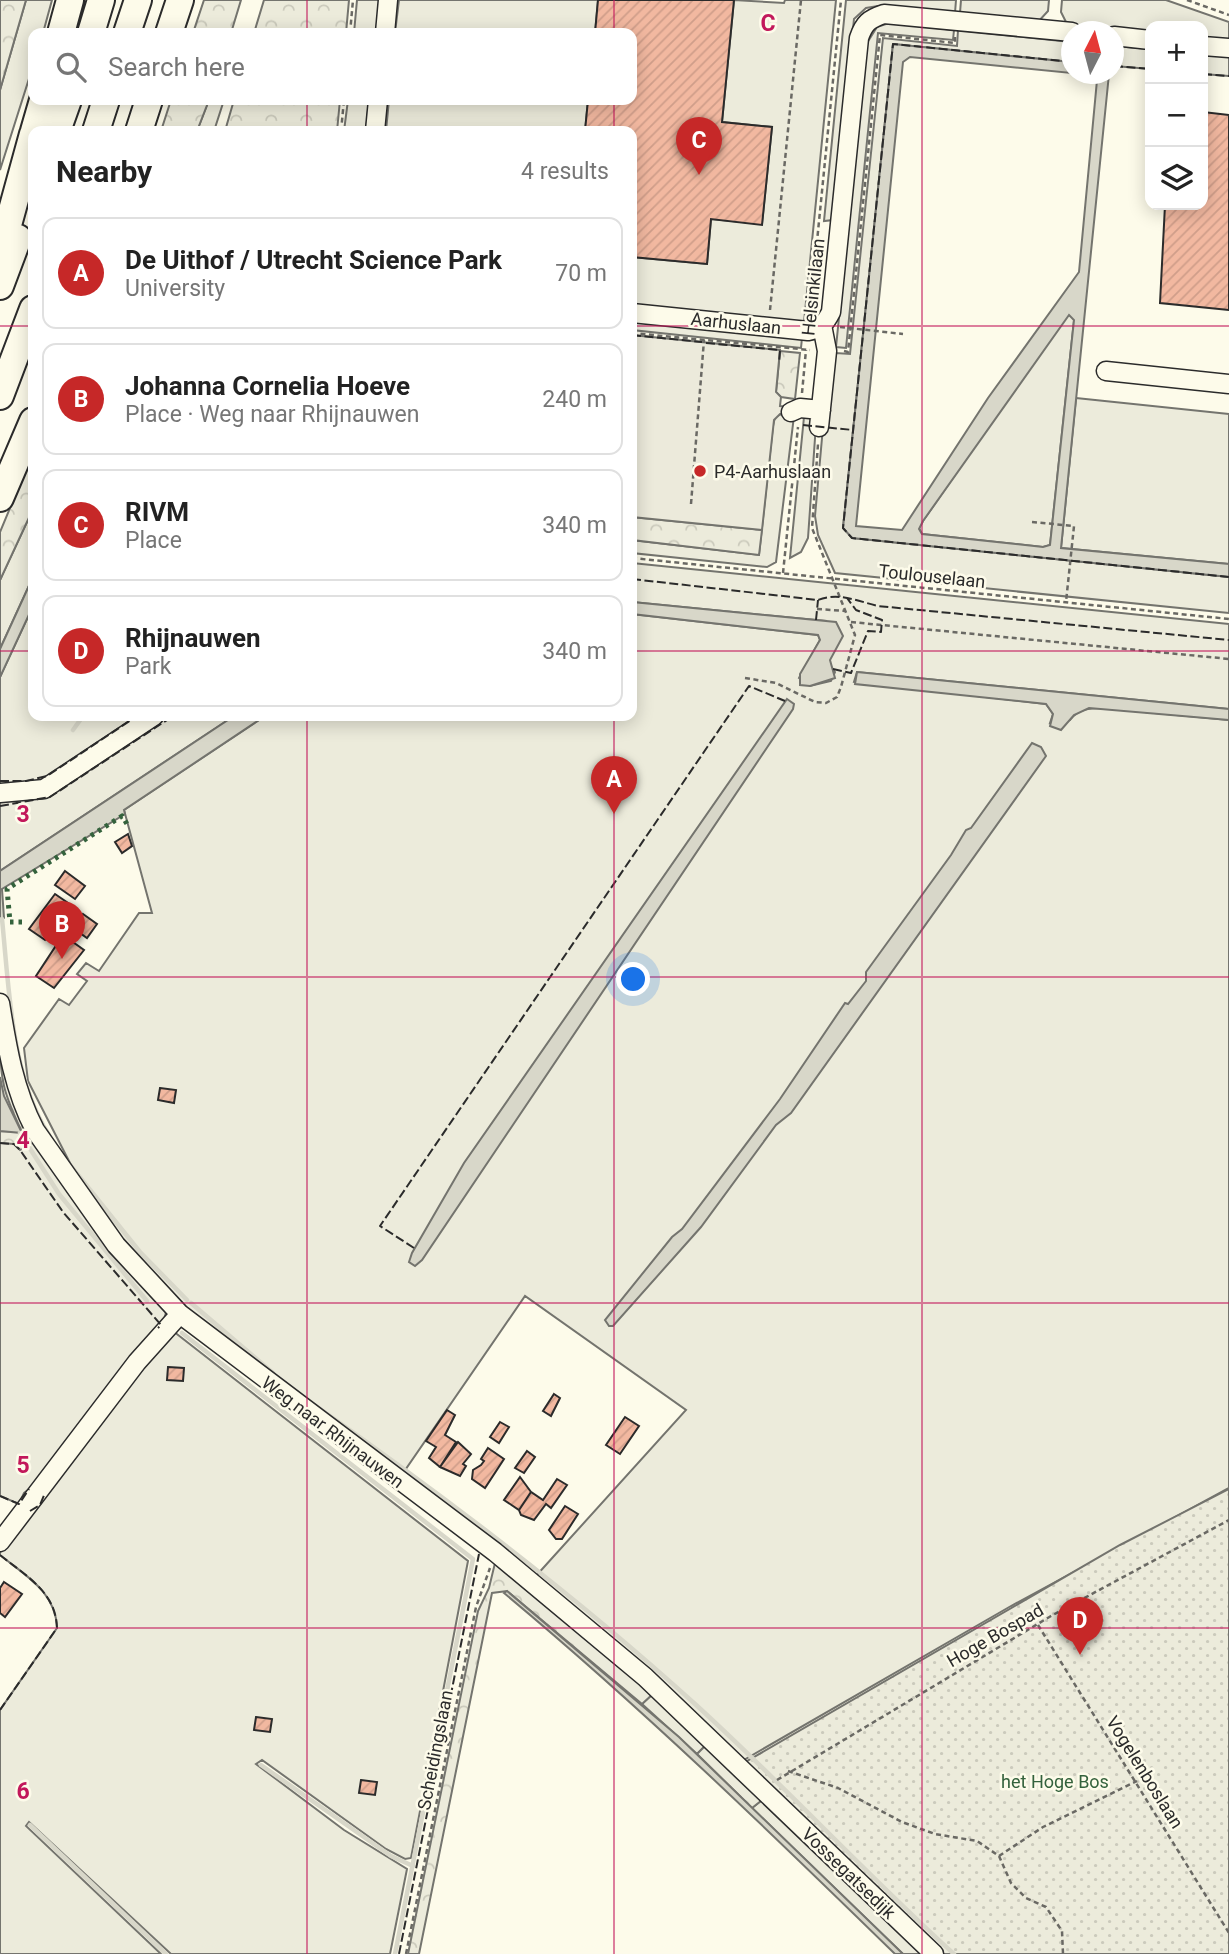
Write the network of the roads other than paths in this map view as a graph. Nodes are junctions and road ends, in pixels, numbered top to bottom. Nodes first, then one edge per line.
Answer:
1 (70, 0) edge
2 (100, 0) edge
3 (138, 0) edge
4 (180, 0) edge
5 (388, 0) edge
6 (62, 28) edge
7 (92, 28) edge
8 (129, 28) edge
9 (171, 28) edge
10 (385, 28) edge
11 (1061, 31) edge
12 (1124, 37) edge
13 (1145, 39) edge
14 (1208, 46) edge
15 (1229, 48) edge
16 (42, 105) edge
17 (66, 105) edge
18 (104, 105) edge
19 (147, 105) edge
20 (378, 105) edge
21 (36, 126) edge
22 (59, 126) edge
23 (98, 126) edge
24 (141, 126) edge
25 (375, 126) edge
26 (28, 154) edge
27 (28, 210) edge
28 (0, 254) edge
29 (0, 286) edge
30 (637, 313) edge
31 (28, 322) edge
32 (821, 323) junction
33 (1107, 371) dead end
34 (1229, 384) edge
35 (0, 396) edge
36 (790, 407) road end
37 (28, 433) edge
38 (0, 498) edge
39 (146, 721) edge
40 (0, 793) edge
41 (0, 1003) edge
42 (180, 1314) junction
43 (0, 1542) edge
44 (772, 1784) joint
45 (934, 1954) edge

1 - 6 highway
2 - 7 highway
3 - 8 highway
4 - 9 highway
5 - 10 street
11 - 32 street, Helsinkilaan
12 - 13 street
14 - 15 street
16 - 21 highway
17 - 22 highway
18 - 23 highway
19 - 24 highway
20 - 25 street
26 - 28 highway
27 - 29 highway
30 - 32 street, Aarhuslaan
31 - 35 highway
32 - 36 street, Helsinkilaan
33 - 34 street
37 - 38 highway
39 - 40 street
41 - 42 street, Weg naar Rhijnauwen
42 - 43 street
42 - 44 street, Weg naar Rhijnauwen
44 - 45 street, Vossegatsedijk

